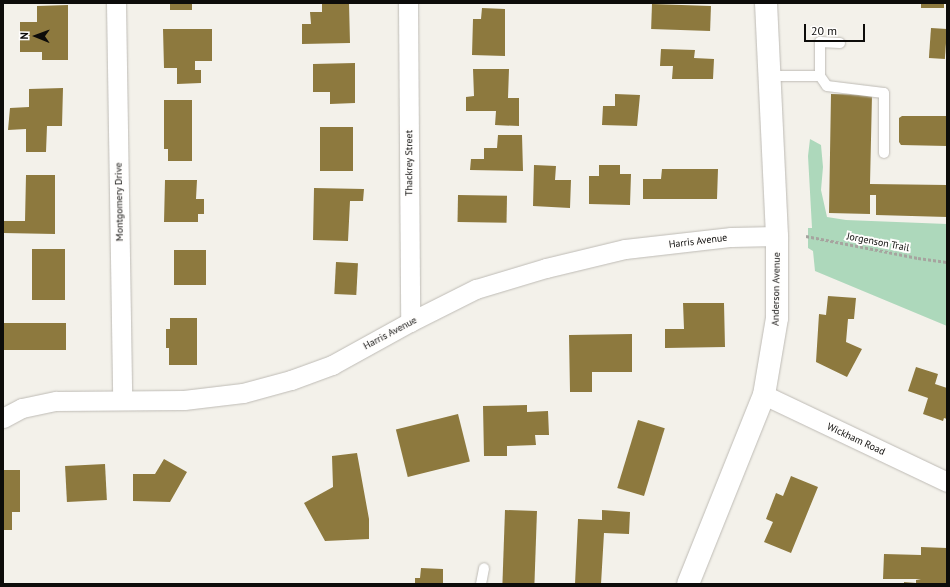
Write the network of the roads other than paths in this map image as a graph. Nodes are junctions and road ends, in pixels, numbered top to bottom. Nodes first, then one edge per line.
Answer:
1 (116, 3) edge
2 (408, 3) edge
3 (766, 3) edge
4 (840, 43) dead end
5 (769, 76) junction
6 (820, 76) junction
7 (884, 153) dead end
8 (777, 236) junction
9 (410, 322) junction
10 (764, 395) junction
11 (122, 400) junction
12 (3, 418) edge
13 (947, 482) edge
14 (484, 568) dead end
15 (481, 584) edge
16 (688, 584) edge

1 - 11 street, Montgomery Drive
2 - 9 street, Thackrey Street
3 - 5 main road, Anderson Avenue
4 - 6 lane
5 - 6 lane
5 - 8 main road, Anderson Avenue
6 - 7 lane
8 - 9 street, Harris Avenue
8 - 10 main road, Anderson Avenue
9 - 11 street, Harris Avenue
10 - 13 street, Wickham Road
10 - 16 main road, Anderson Avenue
11 - 12 street, Harris Avenue
14 - 15 lane

